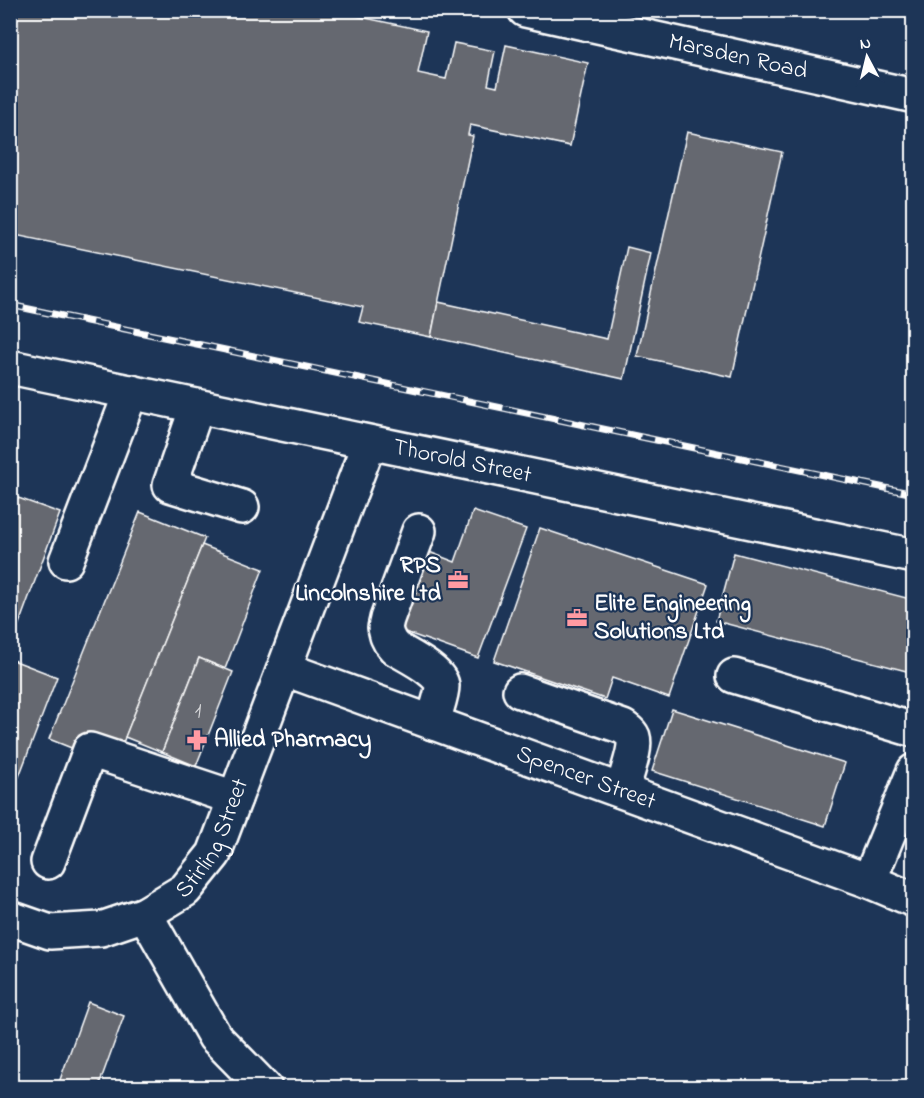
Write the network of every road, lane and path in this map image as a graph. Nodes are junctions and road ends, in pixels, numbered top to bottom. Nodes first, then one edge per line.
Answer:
1 (525, 10) edge
2 (914, 96) edge
3 (10, 367) edge
4 (131, 392) junction
5 (196, 407) junction
6 (369, 443) junction
7 (242, 507) dead end
8 (419, 531) dead end
9 (914, 556) edge
10 (66, 561) dead end
11 (285, 669) junction
12 (734, 676) dead end
13 (520, 691) dead end
14 (433, 723) junction
15 (914, 730) edge
16 (914, 771) edge
17 (622, 791) junction
18 (235, 798) junction
19 (48, 862) dead end
20 (889, 889) edge
21 (145, 914) junction
22 (10, 918) edge
23 (265, 1088) edge

1 - 2 street, Marsden Road
3 - 4 street, Thorold Street
4 - 5 street, Thorold Street
4 - 10 street
5 - 6 street, Thorold Street
5 - 7 street
6 - 9 street, Thorold Street
6 - 11 street, Stirling Street
8 - 14 street
11 - 14 street, Spencer Street
11 - 18 street, Stirling Street
12 - 15 street
13 - 17 street
14 - 17 street, Spencer Street
16 - 20 street
17 - 20 street, Spencer Street
18 - 19 street
18 - 21 street, Stirling Street
21 - 22 street, Stirling Street
21 - 23 street

